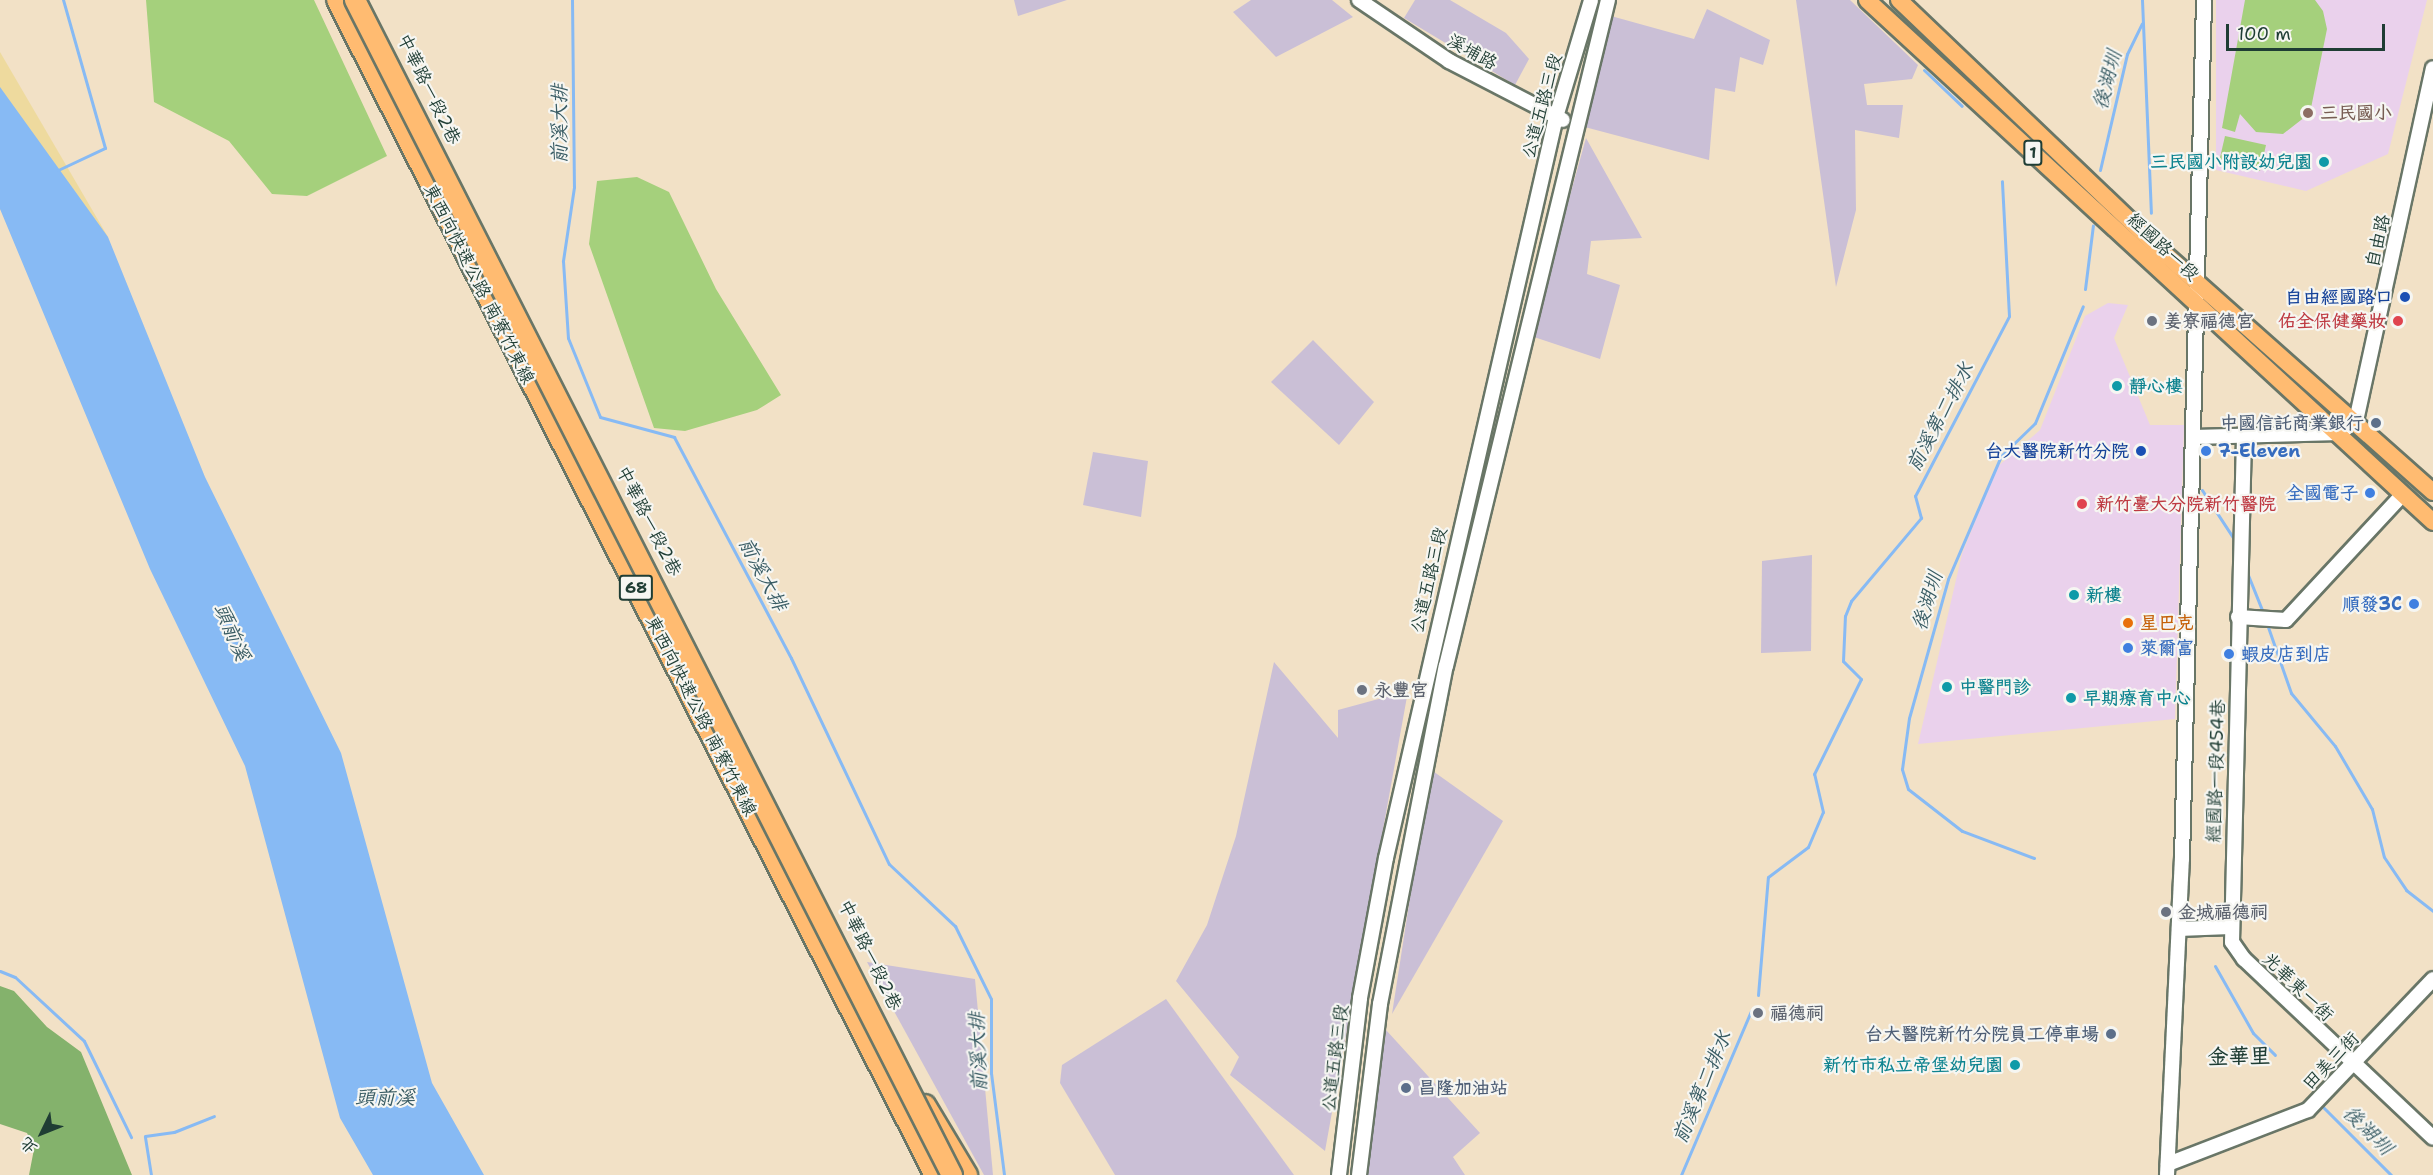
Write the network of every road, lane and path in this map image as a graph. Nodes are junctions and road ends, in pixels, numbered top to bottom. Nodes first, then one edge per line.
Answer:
1 (337, 0) edge
2 (355, 0) edge
3 (364, 0) edge
4 (1359, 0) edge
5 (1591, 0) edge
6 (1608, 0) edge
7 (1868, 0) edge
8 (1899, 0) edge
9 (2204, 0) edge
10 (2433, 68) edge
11 (1556, 117) junction
12 (1574, 124) junction
13 (2197, 280) junction
14 (2198, 306) junction
15 (2356, 421) junction
16 (2340, 433) junction
17 (2194, 437) junction
18 (2244, 437) junction
19 (2433, 492) edge
20 (2403, 494) junction
21 (2433, 522) edge
22 (2238, 617) junction
23 (2230, 927) junction
24 (2179, 929) junction
25 (2433, 979) edge
26 (901, 1059) junction
27 (2354, 1064) junction
28 (925, 1105) junction
29 (923, 1125) junction
30 (1346, 1125) junction
31 (1365, 1128) junction
32 (2433, 1138) edge
33 (2168, 1170) edge
34 (934, 1175) edge
35 (950, 1175) edge
36 (967, 1175) edge
37 (1340, 1175) edge
38 (1359, 1175) edge

1 - 34 highway, 東西向快速公路 南寮竹東線 / 68
2 - 35 highway, 東西向快速公路 南寮竹東線 / 68, bridge
3 - 26 street, 中華路一段2巷
4 - 11 street, 溪埔路
5 - 11 street, 公道五路三段
6 - 12 street, 公道五路三段
7 - 14 main road, 經國路一段 / 1
8 - 13 main road, 經國路一段 / 1
9 - 13 street
10 - 15 street, 自由路
11 - 12 street, 溪埔路
11 - 30 street, 公道五路三段
12 - 31 street, 公道五路三段
13 - 14 street
13 - 15 main road, 經國路一段 / 1
14 - 16 main road, 經國路一段 / 1
14 - 17 street
15 - 16 street
15 - 19 main road, 經國路一段 / 1
16 - 18 street
16 - 20 main road, 經國路一段 / 1
17 - 18 street
17 - 24 street
18 - 22 street, 經國路一段454巷
20 - 21 main road, 經國路一段 / 1
20 - 22 street
22 - 23 street, 經國路一段454巷
23 - 24 street
23 - 27 street, 光華東一街
24 - 33 street
25 - 27 street, 田美三街
26 - 28 street, 中華路一段2巷
26 - 29 street, 中華路一段2巷
27 - 32 street, 光華東一街
27 - 33 street, 田美三街
28 - 29 street
28 - 36 highway
29 - 35 street, 中華路一段2巷
30 - 31 street
30 - 37 street, 公道五路三段
31 - 38 street, 公道五路三段

